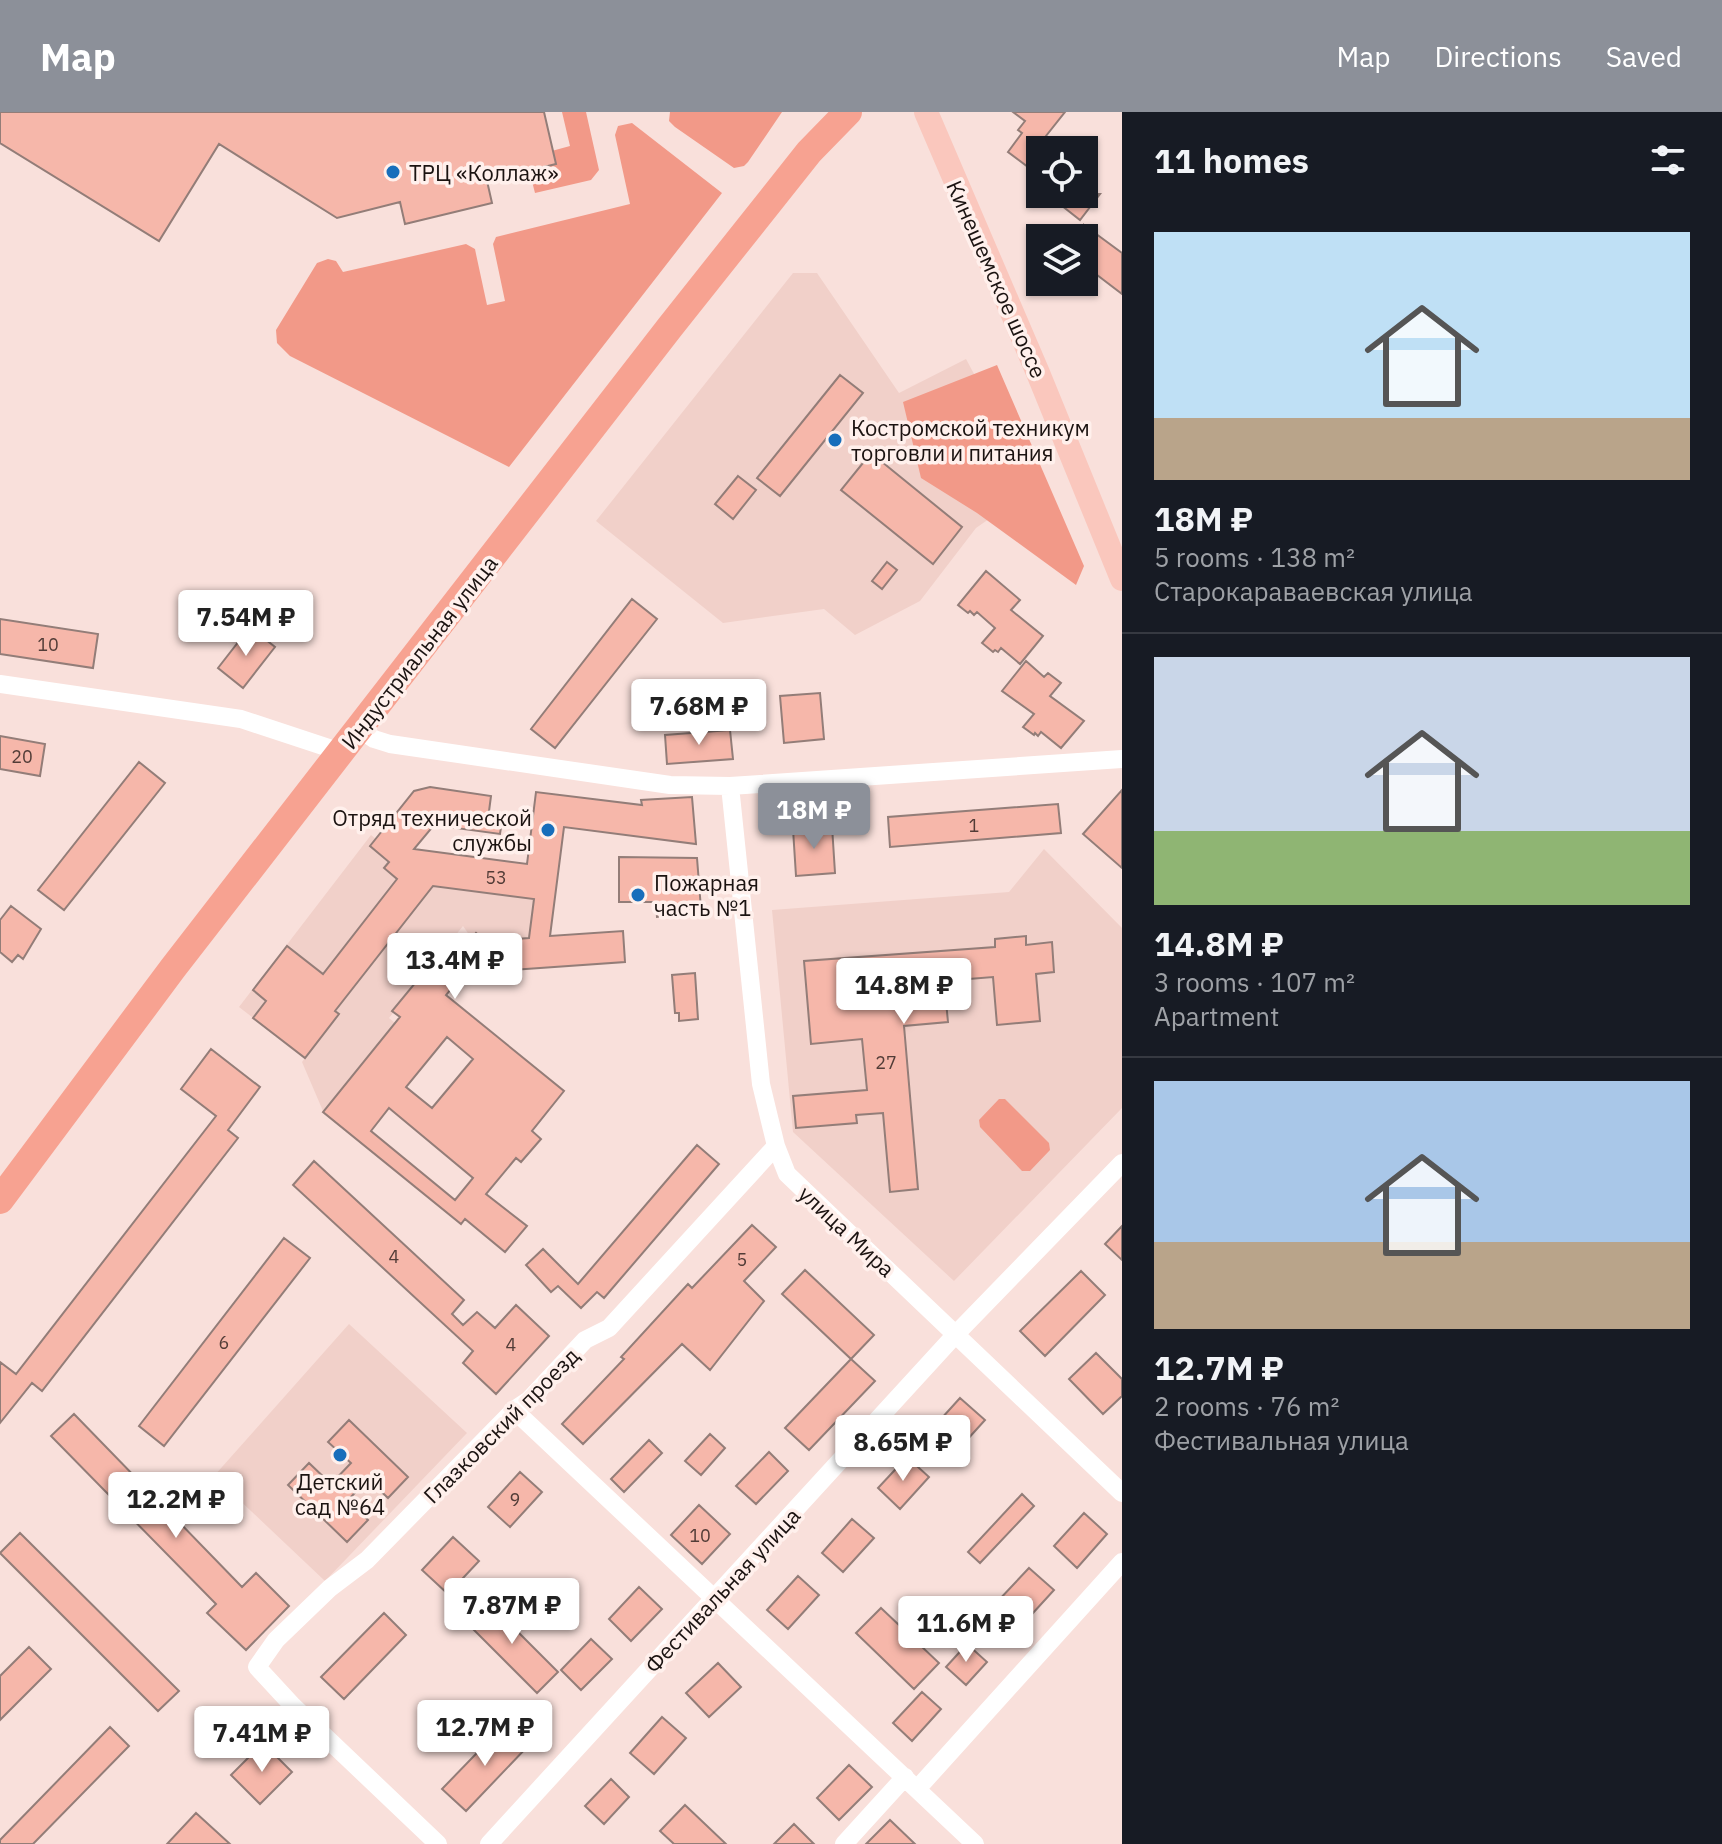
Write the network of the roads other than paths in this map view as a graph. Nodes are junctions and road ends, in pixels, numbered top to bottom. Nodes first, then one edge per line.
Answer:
1 (848, 112) edge
2 (926, 112) edge
3 (1122, 579) edge
4 (0, 684) edge
5 (359, 729) junction
6 (341, 752) junction
7 (1122, 759) edge
8 (730, 786) junction
9 (776, 1146) junction
10 (1122, 1163) edge
11 (0, 1200) edge
12 (956, 1334) junction
13 (514, 1410) junction
14 (1122, 1493) edge
15 (1122, 1562) edge
16 (715, 1596) junction
17 (911, 1783) junction
18 (438, 1844) edge
19 (489, 1844) edge
20 (844, 1844) edge
21 (975, 1844) edge

1 - 5 highway, Индустриальная улица
2 - 3 main road, Кинешемское шоссе
4 - 6 street
5 - 6 highway, Индустриальная улица
5 - 8 street
6 - 11 highway, Индустриальная улица
7 - 8 street
8 - 9 street, улица Мира
9 - 12 street, улица Мира
9 - 13 street, Глазковский проезд
10 - 12 street, Фестивальная улица
12 - 14 street, улица Мира
12 - 16 street, Фестивальная улица
13 - 16 street
13 - 18 street, Глазковский проезд
15 - 17 street
16 - 17 street
16 - 19 street, Фестивальная улица
17 - 20 street
17 - 21 street

